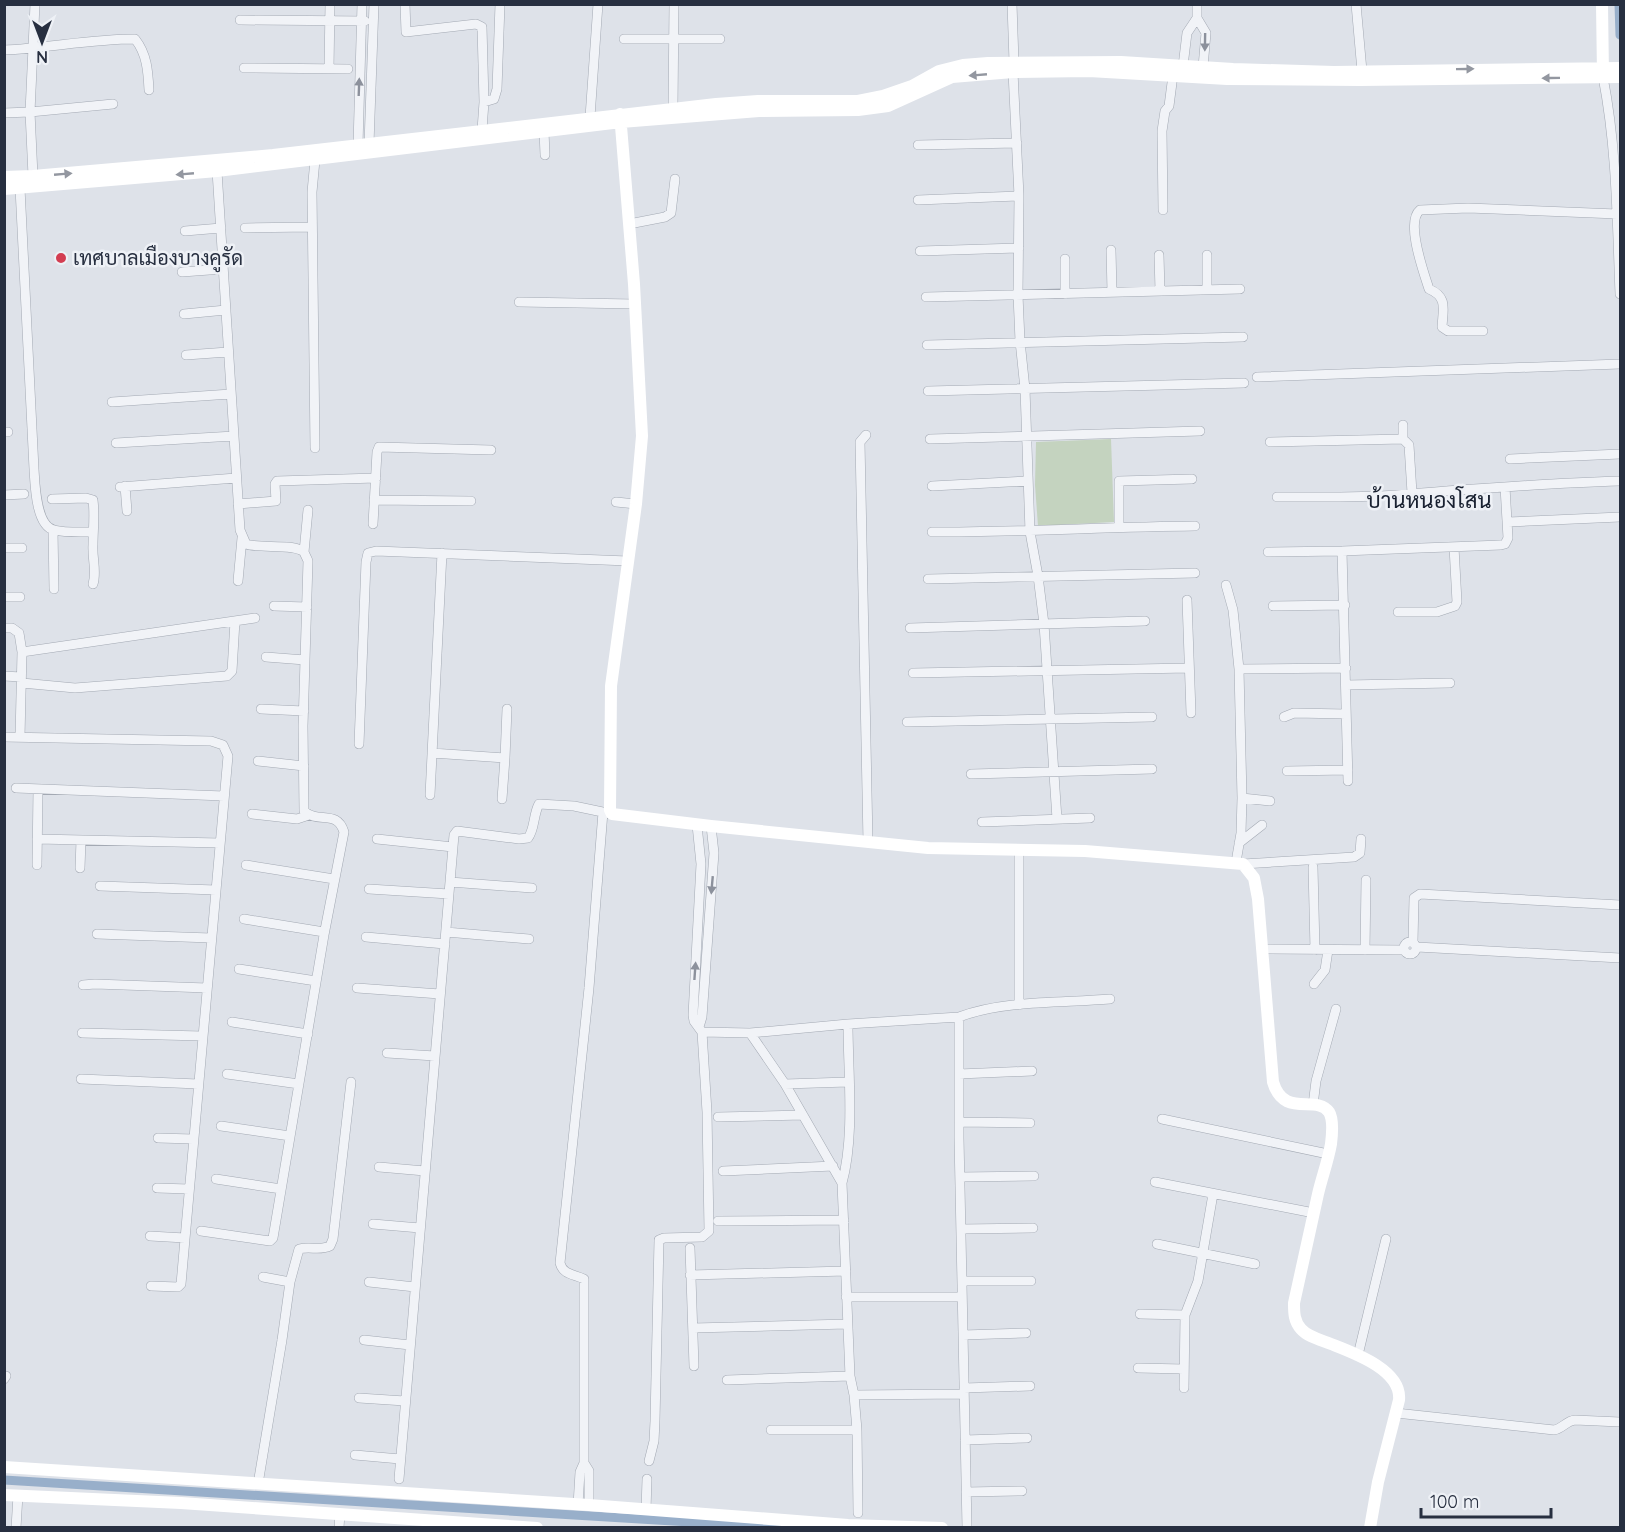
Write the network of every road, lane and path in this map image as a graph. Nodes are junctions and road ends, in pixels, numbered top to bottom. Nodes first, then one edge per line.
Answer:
1 (35, 4) edge
2 (330, 4) edge
3 (362, 4) edge
4 (374, 4) edge
5 (405, 4) edge
6 (500, 4) edge
7 (598, 4) edge
8 (674, 4) edge
9 (1012, 4) edge
10 (1197, 4) edge
11 (1356, 4) edge
12 (1602, 4) edge
13 (1197, 18) junction
14 (240, 20) dead end
15 (330, 21) junction
16 (362, 21) junction
17 (374, 21) junction
18 (624, 39) dead end
19 (720, 39) dead end
20 (673, 40) junction
21 (32, 48) junction
22 (4, 50) edge
23 (1183, 66) junction
24 (1013, 67) junction
25 (1203, 67) junction
26 (244, 68) dead end
27 (1620, 68) edge
28 (330, 69) junction
29 (348, 69) dead end
30 (1362, 71) junction
31 (1608, 73) edge
32 (1173, 75) junction
33 (149, 90) dead end
34 (484, 102) junction
35 (113, 104) dead end
36 (673, 108) junction
37 (30, 112) junction
38 (4, 113) edge
39 (590, 117) junction
40 (620, 118) junction
41 (482, 130) junction
42 (544, 131) junction
43 (1017, 143) junction
44 (363, 145) junction
45 (918, 145) dead end
46 (545, 155) dead end
47 (315, 160) junction
48 (217, 166) junction
49 (4, 177) edge
50 (675, 179) dead end
51 (33, 182) junction
52 (19, 183) junction
53 (4, 189) edge
54 (1019, 196) junction
55 (918, 200) dead end
56 (1163, 210) dead end
57 (1617, 214) junction
58 (629, 224) junction
59 (312, 227) junction
60 (221, 228) junction
61 (245, 228) dead end
62 (185, 231) dead end
63 (1019, 248) junction
64 (1111, 250) dead end
65 (920, 251) dead end
66 (1159, 255) dead end
67 (1207, 255) dead end
68 (1065, 259) dead end
69 (223, 269) junction
70 (182, 272) dead end
71 (1240, 289) dead end
72 (1207, 290) junction
73 (1160, 291) junction
74 (1112, 292) junction
75 (1065, 294) junction
76 (1620, 294) edge
77 (1018, 295) junction
78 (926, 297) dead end
79 (519, 302) dead end
80 (635, 304) junction
81 (226, 310) junction
82 (184, 314) dead end
83 (1483, 331) dead end
84 (1243, 337) dead end
85 (1020, 341) junction
86 (927, 345) dead end
87 (228, 352) junction
88 (186, 356) dead end
89 (1620, 364) edge
90 (1257, 377) dead end
91 (1244, 383) dead end
92 (1025, 389) junction
93 (928, 391) dead end
94 (231, 394) junction
95 (112, 402) dead end
96 (1402, 425) dead end
97 (1200, 431) dead end
98 (866, 435) dead end
99 (234, 436) junction
100 (1027, 437) junction
101 (1403, 439) junction
102 (930, 440) dead end
103 (1270, 441) dead end
104 (116, 443) dead end
105 (315, 448) dead end
106 (491, 450) dead end
107 (1620, 454) edge
108 (1510, 459) dead end
109 (236, 478) junction
110 (376, 478) junction
111 (1192, 479) dead end
112 (1028, 482) junction
113 (1620, 482) edge
114 (932, 486) dead end
115 (1505, 487) junction
116 (1412, 493) junction
117 (24, 494) dead end
118 (4, 495) edge
119 (1277, 497) dead end
120 (52, 499) dead end
121 (375, 500) junction
122 (471, 501) dead end
123 (616, 502) dead end
124 (238, 504) junction
125 (636, 504) junction
126 (308, 510) dead end
127 (127, 511) dead end
128 (1620, 517) edge
129 (1508, 522) junction
130 (373, 524) dead end
131 (1195, 526) dead end
132 (1119, 527) junction
133 (53, 530) junction
134 (93, 532) junction
135 (932, 532) dead end
136 (1030, 532) junction
137 (242, 538) junction
138 (1454, 547) junction
139 (4, 548) edge
140 (22, 548) dead end
141 (1342, 551) junction
142 (304, 552) junction
143 (1268, 552) dead end
144 (442, 553) junction
145 (628, 561) junction
146 (1195, 573) dead end
147 (1038, 576) junction
148 (928, 579) dead end
149 (238, 581) dead end
150 (93, 584) dead end
151 (1226, 585) dead end
152 (54, 589) dead end
153 (4, 597) edge
154 (20, 597) dead end
155 (1187, 600) dead end
156 (1345, 605) junction
157 (274, 606) dead end
158 (1273, 606) dead end
159 (307, 607) junction
160 (1398, 612) dead end
161 (255, 618) dead end
162 (235, 621) junction
163 (1145, 621) dead end
164 (1044, 624) junction
165 (4, 628) edge
166 (910, 628) dead end
167 (22, 652) junction
168 (266, 657) dead end
169 (305, 660) junction
170 (1189, 668) junction
171 (1346, 668) junction
172 (1239, 669) junction
173 (1046, 672) junction
174 (914, 673) dead end
175 (4, 676) edge
176 (21, 680) junction
177 (1450, 683) dead end
178 (1346, 685) junction
179 (261, 709) dead end
180 (507, 709) dead end
181 (304, 711) junction
182 (1191, 713) dead end
183 (1346, 714) junction
184 (1152, 717) dead end
185 (1284, 717) dead end
186 (1049, 720) junction
187 (907, 722) dead end
188 (4, 737) edge
189 (20, 737) junction
190 (359, 744) dead end
191 (432, 753) junction
192 (505, 758) junction
193 (258, 761) dead end
194 (304, 766) junction
195 (1152, 769) dead end
196 (1348, 770) junction
197 (1287, 771) dead end
198 (1053, 772) junction
199 (971, 774) dead end
200 (1348, 781) dead end
201 (16, 788) dead end
202 (38, 789) junction
203 (430, 795) dead end
204 (224, 796) junction
205 (1242, 798) junction
206 (502, 799) dead end
207 (1270, 801) dead end
208 (607, 813) junction
209 (252, 814) dead end
210 (309, 815) junction
211 (1090, 818) dead end
212 (1057, 819) junction
213 (982, 822) dead end
214 (697, 825) junction
215 (1262, 825) dead end
216 (711, 826) junction
217 (1361, 838) dead end
218 (37, 839) junction
219 (377, 839) dead end
220 (81, 840) junction
221 (868, 842) junction
222 (220, 843) junction
223 (1239, 843) junction
224 (453, 847) junction
225 (1019, 850) junction
226 (1239, 863) junction
227 (37, 865) dead end
228 (246, 865) dead end
229 (1313, 867) dead end
230 (80, 868) dead end
231 (334, 879) junction
232 (1366, 880) dead end
233 (450, 882) junction
234 (100, 886) dead end
235 (532, 888) dead end
236 (369, 889) dead end
237 (216, 890) junction
238 (449, 894) junction
239 (1620, 905) edge
240 (244, 919) dead end
241 (324, 932) junction
242 (446, 932) junction
243 (97, 934) dead end
244 (366, 937) dead end
245 (211, 938) junction
246 (529, 939) dead end
247 (445, 944) junction
248 (1415, 945) junction
249 (1262, 949) junction
250 (1315, 950) junction
251 (1328, 950) junction
252 (1365, 950) junction
253 (1620, 958) edge
254 (239, 969) dead end
255 (316, 981) junction
256 (1314, 984) dead end
257 (83, 985) dead end
258 (207, 988) junction
259 (357, 988) dead end
260 (440, 994) junction
261 (1110, 999) dead end
262 (1019, 1005) junction
263 (1335, 1009) dead end
264 (959, 1017) junction
265 (232, 1022) dead end
266 (848, 1024) junction
267 (700, 1030) junction
268 (82, 1033) dead end
269 (750, 1033) junction
270 (308, 1034) junction
271 (202, 1036) junction
272 (387, 1053) dead end
273 (435, 1056) junction
274 (1032, 1071) dead end
275 (228, 1074) dead end
276 (959, 1074) junction
277 (81, 1079) dead end
278 (351, 1082) dead end
279 (848, 1082) junction
280 (198, 1084) junction
281 (299, 1084) junction
282 (785, 1084) junction
283 (1313, 1105) junction
284 (803, 1115) junction
285 (718, 1117) dead end
286 (1162, 1119) dead end
287 (959, 1122) junction
288 (1030, 1123) dead end
289 (221, 1126) dead end
290 (290, 1136) junction
291 (158, 1138) dead end
292 (193, 1139) junction
293 (1328, 1154) junction
294 (833, 1166) junction
295 (379, 1167) dead end
296 (723, 1171) dead end
297 (425, 1172) junction
298 (1034, 1176) dead end
299 (960, 1177) junction
300 (216, 1179) dead end
301 (1155, 1182) dead end
302 (842, 1183) junction
303 (157, 1188) dead end
304 (189, 1189) junction
305 (281, 1189) junction
306 (1213, 1194) junction
307 (1314, 1213) junction
308 (844, 1220) junction
309 (718, 1221) dead end
310 (374, 1224) dead end
311 (420, 1227) junction
312 (1033, 1227) dead end
313 (961, 1229) junction
314 (201, 1231) dead end
315 (150, 1236) dead end
316 (185, 1238) junction
317 (1386, 1239) dead end
318 (1156, 1244) dead end
319 (690, 1248) dead end
320 (1203, 1254) junction
321 (1255, 1264) dead end
322 (846, 1271) junction
323 (690, 1275) junction
324 (263, 1277) dead end
325 (962, 1281) junction
326 (1032, 1281) dead end
327 (290, 1282) junction
328 (369, 1282) dead end
329 (151, 1286) dead end
330 (415, 1287) junction
331 (846, 1297) junction
332 (962, 1297) junction
333 (1140, 1314) dead end
334 (1185, 1315) junction
335 (847, 1324) junction
336 (693, 1328) junction
337 (1026, 1333) dead end
338 (963, 1335) junction
339 (364, 1340) dead end
340 (410, 1345) junction
341 (1358, 1355) junction
342 (694, 1366) dead end
343 (1138, 1368) dead end
344 (1184, 1370) junction
345 (850, 1376) junction
346 (727, 1380) dead end
347 (1030, 1386) dead end
348 (1184, 1388) dead end
349 (964, 1391) junction
350 (855, 1395) junction
351 (360, 1398) dead end
352 (405, 1401) junction
353 (1396, 1413) junction
354 (1620, 1422) edge
355 (771, 1430) dead end
356 (857, 1430) junction
357 (1027, 1438) dead end
358 (965, 1440) junction
359 (355, 1455) dead end
360 (400, 1459) junction
361 (649, 1461) dead end
362 (4, 1467) edge
363 (399, 1479) dead end
364 (647, 1479) dead end
365 (258, 1484) junction
366 (1022, 1491) dead end
367 (966, 1492) junction
368 (4, 1495) edge
369 (18, 1496) junction
370 (584, 1505) junction
371 (646, 1510) junction
372 (858, 1513) dead end
373 (340, 1514) junction
374 (386, 1522) edge
375 (398, 1523) edge
376 (426, 1524) edge
377 (16, 1527) edge
378 (339, 1527) edge
379 (537, 1527) edge
380 (942, 1527) edge
381 (967, 1527) edge
382 (1370, 1527) edge

1 - 21 street
2 - 15 street
3 - 16 street
4 - 17 street
5 - 34 street
6 - 34 street
7 - 39 street
8 - 20 street
9 - 24 street
10 - 13 street
11 - 30 street
12 - 31 street
13 - 23 street
13 -> 25 street
14 - 15 street
15 - 16 street
15 - 28 street
16 - 17 street
44 -> 16 street
17 - 44 street
18 - 20 street
19 - 20 street
20 - 36 street
21 - 22 street
21 - 33 street
21 - 37 street
23 - 24 street
23 - 25 street
24 - 32 street
24 - 36 street
24 -> 40 street
24 - 43 street
25 - 30 street
26 - 28 street
27 - 31 street
28 - 29 street
30 -> 31 street
31 -> 32 street
31 - 57 street
32 - 56 street
34 - 41 street
35 - 37 street
36 - 40 street
37 - 38 street
37 - 51 street
39 - 40 street
39 - 41 street
40 - 42 street
40 - 58 street
41 - 44 street
42 - 46 street
42 - 47 street
43 - 45 street
43 - 54 street
44 - 48 street
47 - 48 street
47 - 59 street
48 - 51 street
48 - 60 street
49 - 52 street
50 - 58 street
51 - 52 street
52 - 53 street
52 - 133 street
54 - 55 street
54 - 63 street
57 - 76 street
57 - 83 street
58 - 80 street
59 - 61 street
59 - 105 street
60 - 62 street
60 - 69 street
63 - 65 street
63 - 77 street
64 - 74 street
66 - 73 street
67 - 72 street
68 - 75 street
69 - 70 street
69 - 81 street
71 - 72 street
72 - 73 street
73 - 74 street
74 - 75 street
75 - 77 street
77 - 78 street
77 - 85 street
79 - 80 street
80 - 125 street
81 - 82 street
81 - 87 street
84 - 85 street
85 - 86 street
85 - 92 street
87 - 88 street
87 - 94 street
89 - 90 street
91 - 92 street
92 - 93 street
92 - 100 street
94 - 95 street
94 - 99 street
96 - 101 street
97 - 100 street
98 - 221 street
99 - 104 street
99 - 109 street
100 - 102 street
100 - 112 street
101 - 103 street
101 - 116 street
106 - 110 street
107 - 108 street
109 - 124 street
109 - 127 street
110 - 121 street
110 - 124 street
111 - 132 street
112 - 114 street
112 - 136 street
113 - 115 street
115 - 116 street
115 - 129 street
116 - 119 street
117 - 118 street
120 - 134 street
121 - 122 street
121 - 130 street
123 - 125 street
124 - 137 street
125 - 145 street
126 - 142 street
128 - 129 street
129 - 138 street
131 - 132 street
132 - 136 street
133 - 134 street
133 - 152 street
134 - 150 street
135 - 136 street
136 - 147 street
137 - 142 street
137 - 149 street
138 - 141 street
138 - 160 street
139 - 140 street
141 - 143 street
141 - 156 street
142 - 159 street
144 - 145 street
144 - 190 street
144 - 191 street
145 - 208 street
146 - 147 street
147 - 148 street
147 - 164 street
151 - 172 street
153 - 154 street
155 - 170 street
156 - 158 street
156 - 171 street
157 - 159 street
159 - 169 street
161 - 162 street
162 - 167 street
162 - 176 street
163 - 164 street
164 - 166 street
164 - 173 street
165 - 167 street
167 - 176 street
168 - 169 street
169 - 181 street
170 - 173 street
170 - 182 street
171 - 172 street
171 - 178 street
172 - 205 street
173 - 174 street
173 - 186 street
175 - 176 street
176 - 189 street
177 - 178 street
178 - 183 street
179 - 181 street
180 - 192 street
181 - 194 street
183 - 185 street
183 - 196 street
184 - 186 street
186 - 187 street
186 - 198 street
188 - 189 street
189 - 204 street
191 - 192 street
191 - 203 street
192 - 206 street
193 - 194 street
194 - 210 street
195 - 198 street
196 - 197 street
196 - 200 street
198 - 199 street
198 - 212 street
201 - 202 street
202 - 204 street
202 - 218 street
204 - 222 street
205 - 207 street
205 - 223 street
208 - 214 street
208 - 224 street
208 - 370 street
209 - 210 street
210 - 231 street
211 - 212 street
212 - 213 street
214 - 216 street
267 -> 214 street
215 - 223 street
216 - 221 street
216 -> 267 street
217 - 226 street
218 - 220 street
218 - 227 street
219 - 224 street
220 - 222 street
220 - 230 street
221 - 225 street
222 - 237 street
223 - 226 street
224 - 233 street
225 - 226 street
225 - 262 street
226 - 249 street
228 - 231 street
229 - 250 street
231 - 241 street
232 - 252 street
233 - 235 street
233 - 238 street
234 - 237 street
236 - 238 street
237 - 245 street
238 - 242 street
239 - 248 street
240 - 241 street
241 - 255 street
242 - 246 street
242 - 247 street
243 - 245 street
244 - 247 street
245 - 258 street
247 - 260 street
248 - 252 street
248 - 253 street
249 - 250 street
249 - 283 street
250 - 251 street
251 - 252 street
251 - 256 street
254 - 255 street
255 - 270 street
257 - 258 street
258 - 271 street
259 - 260 street
260 - 273 street
261 - 262 street
262 - 264 street
263 - 283 street
264 - 266 street
264 - 276 street
265 - 270 street
266 - 269 street
266 - 279 street
267 - 269 street
267 - 361 street
268 - 271 street
269 - 282 street
270 - 281 street
271 - 280 street
272 - 273 street
273 - 297 street
274 - 276 street
275 - 281 street
276 - 287 street
277 - 280 street
278 - 327 street
279 - 282 street
279 - 302 street
280 - 292 street
281 - 290 street
282 - 284 street
283 - 293 street
284 - 285 street
284 - 294 street
286 - 293 street
287 - 288 street
287 - 299 street
289 - 290 street
290 - 305 street
291 - 292 street
292 - 304 street
293 - 307 street
294 - 296 street
294 - 302 street
295 - 297 street
297 - 311 street
298 - 299 street
299 - 313 street
300 - 305 street
301 - 306 street
302 - 308 street
303 - 304 street
304 - 316 street
305 - 314 street
306 - 307 street
306 - 320 street
307 - 341 street
308 - 309 street
308 - 322 street
310 - 311 street
311 - 330 street
312 - 313 street
313 - 325 street
315 - 316 street
316 - 329 street
317 - 341 street
318 - 320 street
319 - 323 street
320 - 321 street
320 - 334 street
322 - 323 street
322 - 331 street
323 - 336 street
324 - 327 street
325 - 326 street
325 - 332 street
327 - 365 street
328 - 330 street
330 - 340 street
331 - 332 street
331 - 335 street
332 - 338 street
333 - 334 street
334 - 344 street
335 - 336 street
335 - 345 street
336 - 342 street
337 - 338 street
338 - 349 street
339 - 340 street
340 - 352 street
341 - 353 street
343 - 344 street
344 - 348 street
345 - 346 street
345 - 350 street
347 - 349 street
349 - 350 street
349 - 358 street
350 - 356 street
351 - 352 street
352 - 360 street
353 - 354 street
353 - 382 street
355 - 356 street
356 - 372 street
357 - 358 street
358 - 367 street
359 - 360 street
360 - 363 street
362 - 365 street
364 - 371 street
365 - 370 street
366 - 367 street
367 - 381 street
368 - 369 street
369 - 373 street
369 - 377 street
370 - 371 street
371 - 380 street
373 - 374 street
373 - 378 street
374 - 375 street
375 - 376 street
376 - 379 street

